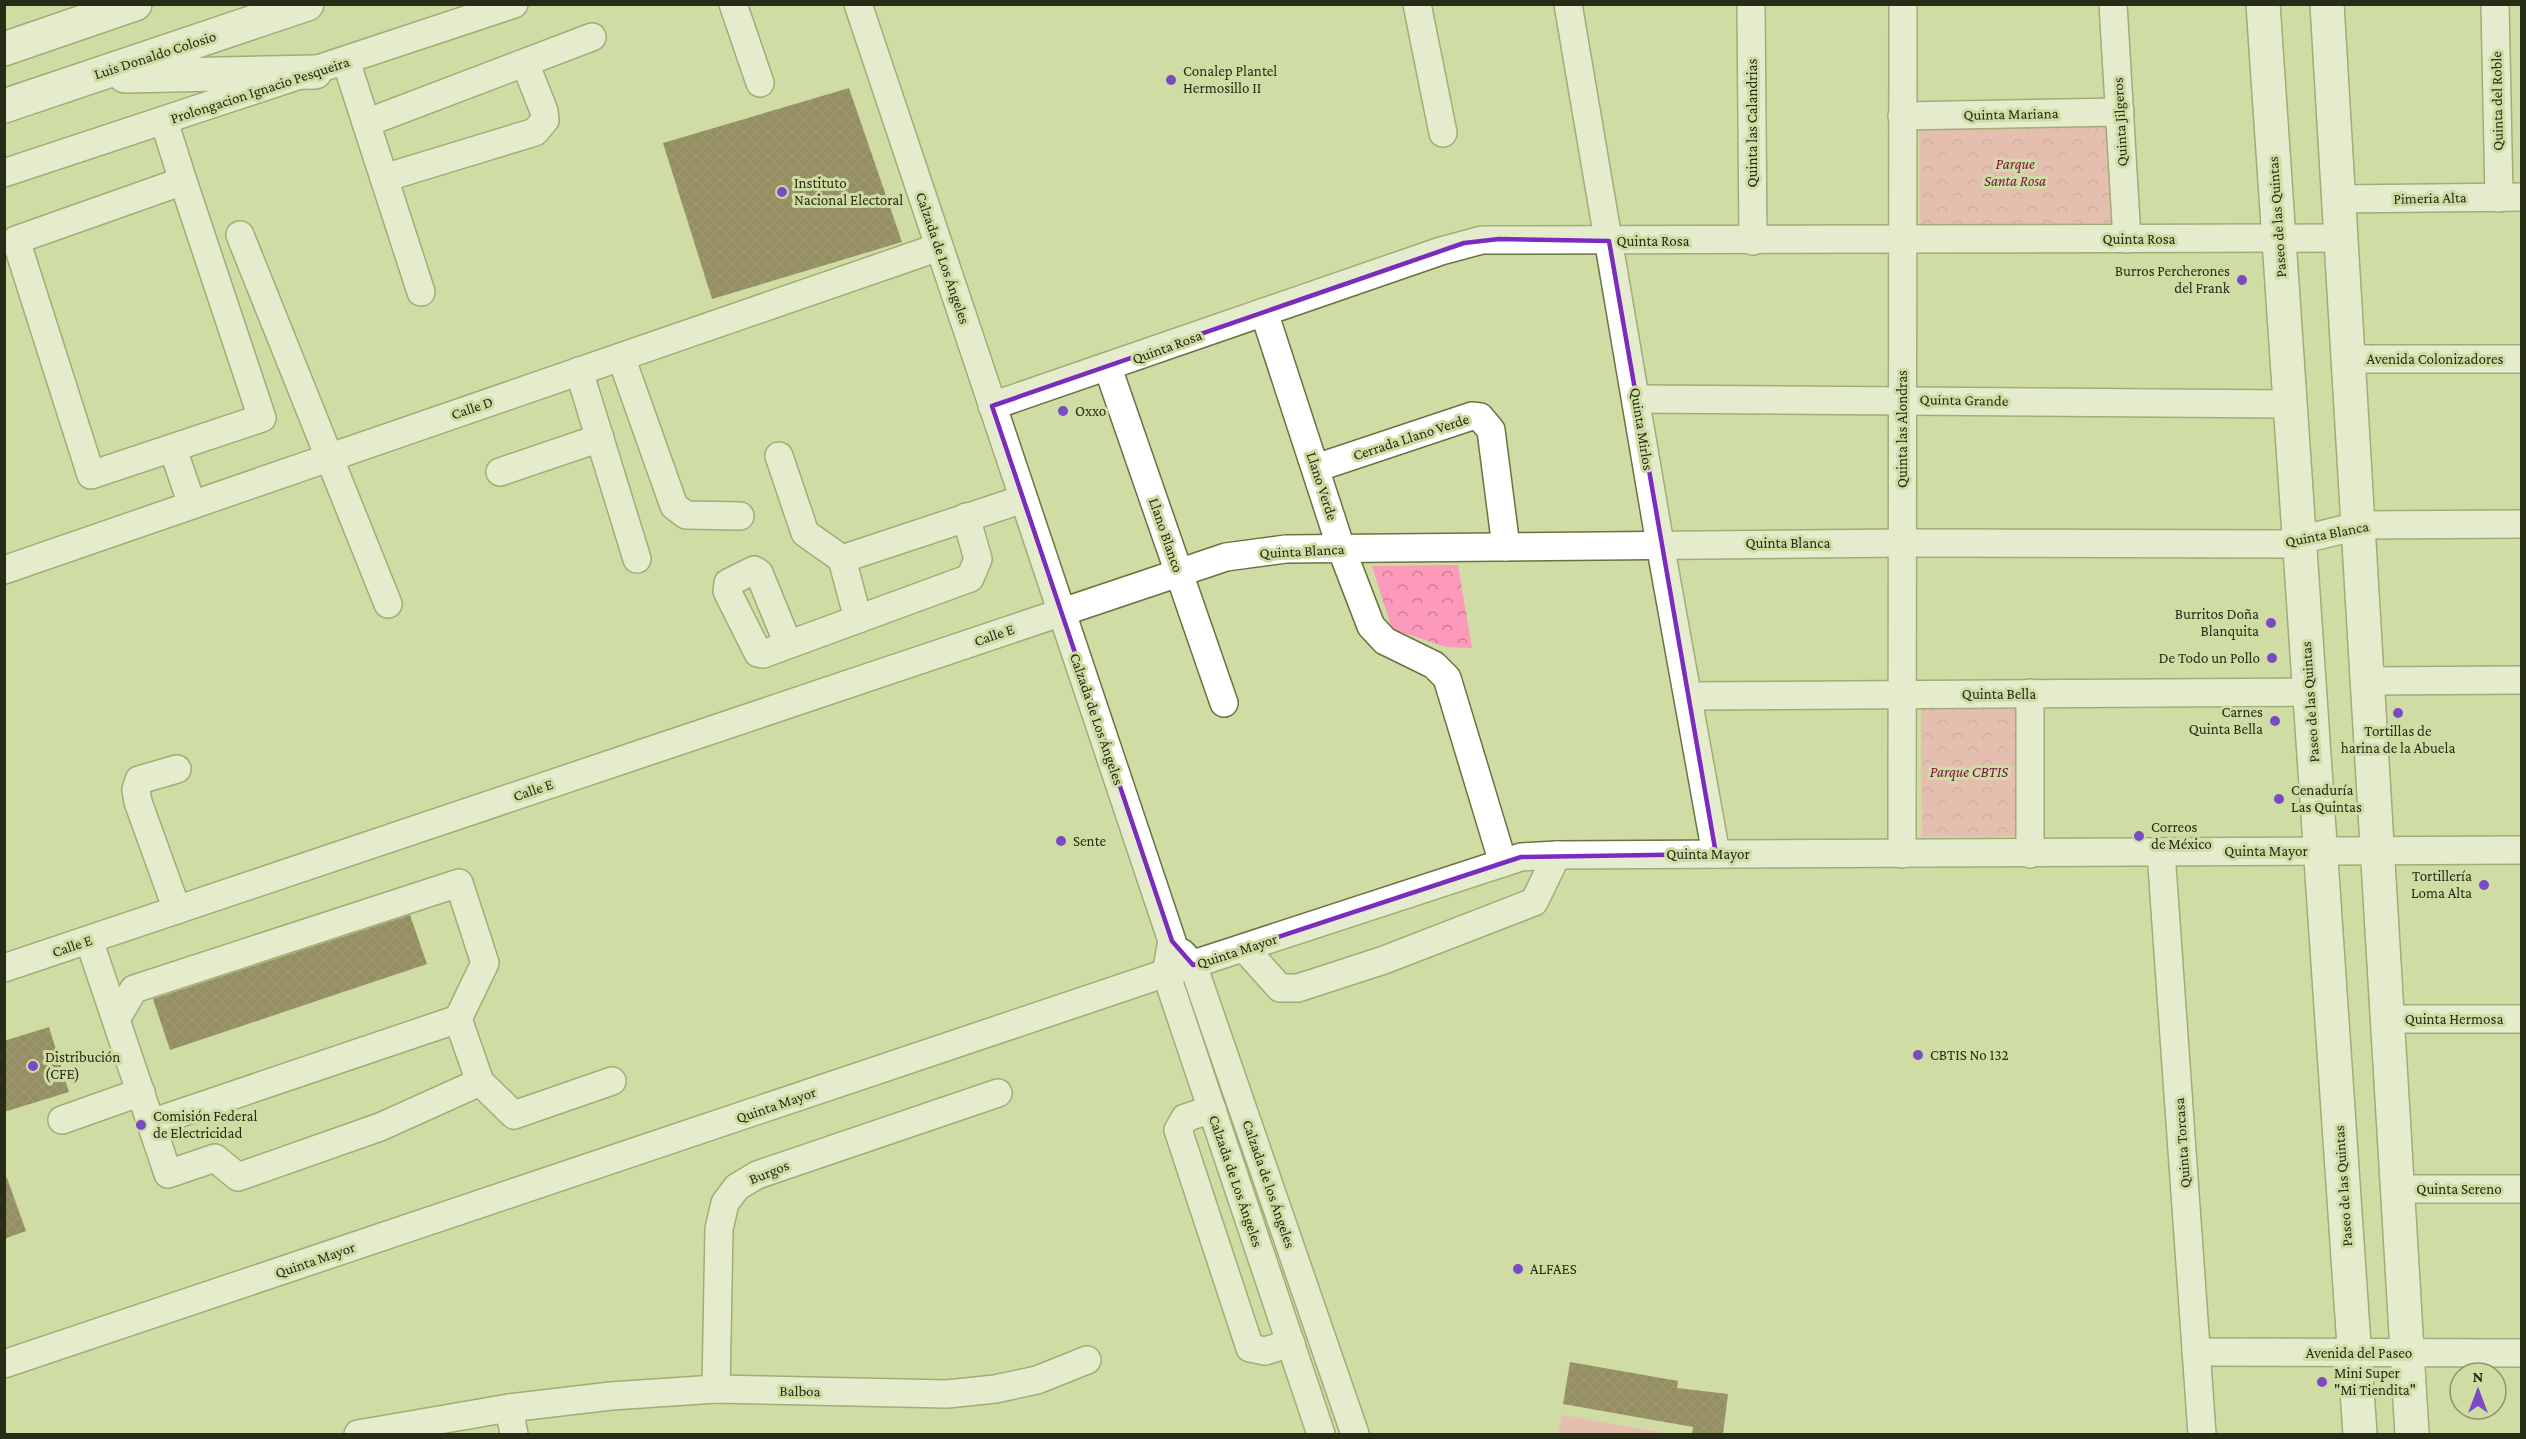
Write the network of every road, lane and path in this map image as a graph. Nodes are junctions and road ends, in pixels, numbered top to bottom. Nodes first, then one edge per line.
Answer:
1 (135, 4) edge
2 (307, 4) edge
3 (514, 4) edge
4 (733, 4) edge
5 (858, 4) edge
6 (1417, 4) edge
7 (1568, 4) edge
8 (1751, 4) edge
9 (1903, 4) edge
10 (2113, 4) edge
11 (2263, 4) edge
12 (2327, 4) edge
13 (2495, 4) edge
14 (592, 37) dead end
15 (4, 49) edge
16 (346, 61) junction
17 (525, 63) junction
18 (315, 72) junction
19 (90, 76) junction
20 (760, 83) dead end
21 (4, 106) edge
22 (2120, 112) junction
23 (1902, 116) junction
24 (164, 121) junction
25 (366, 123) junction
26 (1443, 134) dead end
27 (4, 174) edge
28 (384, 178) junction
29 (183, 181) junction
30 (2510, 198) edge
31 (2339, 199) junction
32 (240, 235) dead end
33 (2279, 238) junction
34 (2341, 238) junction
35 (2127, 239) junction
36 (1902, 240) junction
37 (1610, 241) junction
38 (1753, 241) junction
39 (939, 247) junction
40 (421, 292) dead end
41 (1264, 312) junction
42 (621, 357) junction
43 (2348, 359) junction
44 (2522, 359) edge
45 (1108, 368) junction
46 (579, 371) junction
47 (1637, 399) junction
48 (1902, 400) junction
49 (2290, 404) junction
50 (992, 406) junction
51 (600, 438) junction
52 (173, 449) junction
53 (779, 456) dead end
54 (329, 458) junction
55 (1316, 468) junction
56 (500, 472) dead end
57 (1023, 498) junction
58 (192, 505) junction
59 (740, 516) dead end
60 (966, 517) junction
61 (2522, 524) edge
62 (2358, 526) junction
63 (2299, 541) junction
64 (1902, 543) junction
65 (1660, 544) junction
66 (1506, 547) junction
67 (1341, 548) junction
68 (637, 559) dead end
69 (842, 559) junction
70 (4, 570) edge
71 (1179, 574) junction
72 (388, 604) dead end
73 (1062, 613) junction
74 (858, 619) junction
75 (788, 644) dead end
76 (2522, 680) edge
77 (2367, 681) junction
78 (2310, 692) junction
79 (2030, 693) junction
80 (1902, 694) junction
81 (1688, 696) junction
82 (1224, 703) dead end
83 (177, 769) dead end
84 (2377, 850) junction
85 (2522, 850) edge
86 (2320, 851) junction
87 (2161, 852) junction
88 (1716, 854) junction
89 (1902, 854) junction
90 (2030, 854) junction
91 (1557, 855) junction
92 (1503, 863) junction
93 (177, 910) junction
94 (89, 940) junction
95 (1172, 941) junction
96 (1245, 949) junction
97 (1193, 965) junction
98 (4, 968) edge
99 (1166, 974) junction
100 (116, 1019) junction
101 (458, 1019) junction
102 (2388, 1019) junction
103 (2522, 1019) edge
104 (612, 1081) dead end
105 (480, 1082) junction
106 (141, 1092) junction
107 (998, 1093) dead end
108 (1212, 1109) junction
109 (62, 1120) dead end
110 (151, 1123) junction
111 (2397, 1189) junction
112 (2522, 1189) edge
113 (1291, 1343) junction
114 (2196, 1353) junction
115 (2354, 1353) junction
116 (2407, 1353) junction
117 (2522, 1353) edge
118 (1087, 1360) dead end
119 (4, 1364) edge
120 (716, 1389) junction
121 (510, 1408) junction
122 (358, 1434) edge
123 (514, 1434) edge
124 (1321, 1434) edge
125 (1355, 1434) edge
126 (2202, 1434) edge
127 (2360, 1434) edge
128 (2412, 1434) edge

1 - 15 main road
2 - 19 main road, Luis Donaldo Colosio
3 - 16 street, Prolongacion Ignacio Pesqueira
4 - 20 street
5 - 39 street, Calzada de Los Ángeles
6 - 26 street
7 - 37 street, Quinta Mirlos
8 - 38 street, Quinta las Calandrias
9 - 23 street, Quinta las Alondras
10 - 22 street, Quinta Jilgeros
11 - 33 main road, Paseo de las Quintas
12 - 31 main road
13 - 30 street, Quinta del Roble
14 - 17 street
16 - 18 street, Prolongacion Ignacio Pesqueira
16 - 25 street
17 - 25 street
17 - 28 street
18 - 19 main road
18 - 24 street, Prolongacion Ignacio Pesqueira
19 - 21 main road, Luis Donaldo Colosio
22 - 23 street, Quinta Mariana
22 - 35 street, Quinta Jilgeros
23 - 36 street, Quinta las Alondras
24 - 27 street, Prolongacion Ignacio Pesqueira
24 - 29 street
25 - 28 street
28 - 40 street
29 - 52 street
29 - 52 street
30 - 31 street, Pimeria Alta
31 - 34 main road
32 - 54 street
33 - 34 street, Quinta Rosa
33 - 35 street, Quinta Rosa
33 - 49 main road, Paseo de las Quintas
34 - 43 main road
35 - 36 street, Quinta Rosa
36 - 38 street, Quinta Rosa
36 - 48 street, Quinta las Alondras
37 - 38 street, Quinta Rosa
37 - 41 street, Quinta Rosa
37 - 47 street, Quinta Mirlos
39 - 42 street, Calle D
39 - 50 street, Calzada de Los Ángeles
41 - 45 street, Quinta Rosa
41 - 55 street, Llano Verde
42 - 46 street, Calle D
42 - 59 street
43 - 44 street, Avenida Colonizadores
43 - 62 main road
45 - 50 street, Quinta Rosa
45 - 71 street, Llano Blanco
46 - 51 street
46 - 54 street, Calle D
47 - 48 street, Quinta Grande
47 - 65 street, Quinta Mirlos
48 - 49 street, Quinta Grande
48 - 64 street, Quinta las Alondras
49 - 63 main road, Paseo de las Quintas
50 - 57 street, Calzada de Los Ángeles
51 - 56 street
51 - 68 street
52 - 58 street
53 - 69 street
54 - 58 street, Calle D
54 - 72 street
55 - 66 street, Cerrada Llano Verde
55 - 67 street, Llano Verde
57 - 60 street
57 - 73 street, Calzada de Los Ángeles
58 - 70 street, Calle D
60 - 69 street
60 - 74 street
61 - 62 street, Quinta Blanca
62 - 63 street, Quinta Blanca
62 - 77 main road
63 - 64 street, Quinta Blanca
63 - 78 main road, Paseo de las Quintas
64 - 65 street, Quinta Blanca
64 - 80 street, Quinta las Alondras
65 - 66 street, Quinta Blanca
65 - 81 street, Quinta Mirlos
66 - 67 street, Quinta Blanca
67 - 71 street, Quinta Blanca
67 - 92 street, Llano Verde
69 - 74 street
71 - 73 street, Quinta Blanca
71 - 82 street, Llano Blanco
73 - 93 street, Calle E
73 - 95 street, Calzada de Los Ángeles
74 - 75 street
76 - 77 street
77 - 84 main road
78 - 79 street, Quinta Bella
78 - 86 main road, Paseo de las Quintas
79 - 80 street, Quinta Bella
79 - 90 street
80 - 81 street, Quinta Bella
80 - 89 street, Quinta las Alondras
81 - 88 street, Quinta Mirlos
83 - 93 street
84 - 85 street, Quinta Mayor
84 - 86 street, Quinta Mayor
84 - 102 main road
86 - 87 street, Quinta Mayor
86 - 115 main road, Paseo de las Quintas
87 - 90 street, Quinta Mayor
87 - 114 street, Quinta Torcasa
88 - 89 street, Quinta Mayor
88 - 91 street, Quinta Mayor
89 - 90 street, Quinta Mayor
91 - 92 street, Quinta Mayor
91 - 96 street
92 - 96 street, Quinta Mayor
93 - 94 street, Calle E
94 - 98 street, Calle E
94 - 100 street
95 - 97 street, Calzada de los Ángeles
95 - 99 street, Calzada de Los Ángeles
96 - 97 street, Quinta Mayor
97 - 99 street, Quinta Mayor
97 - 125 street, Calzada de los Ángeles
99 - 108 street, Calzada de Los Ángeles
99 - 119 street, Quinta Mayor
100 - 101 street
100 - 106 street
101 - 105 street
101 - 110 street
102 - 103 street, Quinta Hermosa
102 - 111 main road
104 - 105 street
105 - 110 street
106 - 109 street
106 - 110 street
107 - 120 street, Burgos
108 - 113 street, Calzada de Los Ángeles
108 - 113 street
111 - 112 street, Quinta Sereno
111 - 116 main road
113 - 124 street, Calzada de Los Ángeles
114 - 115 street, Avenida del Paseo
114 - 126 street, Quinta Torcasa
115 - 116 street, Avenida del Paseo
115 - 127 main road, Paseo de las Quintas
116 - 117 street, Avenida del Paseo
116 - 128 main road
118 - 120 street, Balboa
120 - 121 street, Balboa
121 - 122 street, Balboa
121 - 123 street

